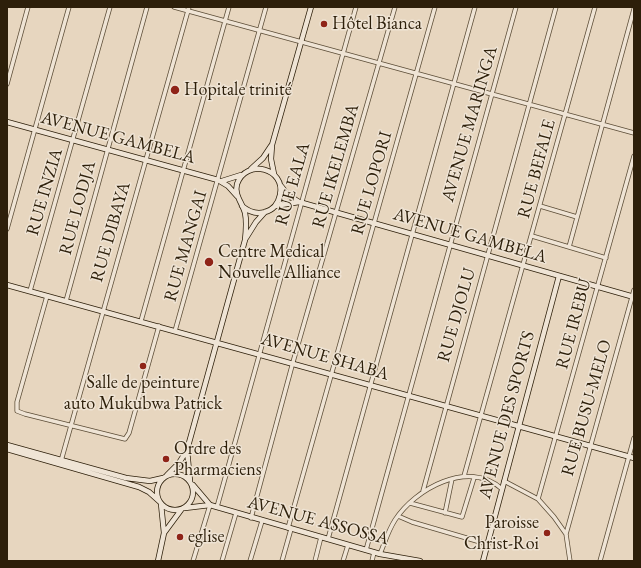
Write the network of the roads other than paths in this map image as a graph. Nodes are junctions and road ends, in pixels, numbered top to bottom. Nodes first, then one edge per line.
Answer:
1 (28, 7) edge
2 (69, 7) edge
3 (110, 7) edge
4 (147, 7) edge
5 (174, 7) edge
6 (229, 7) edge
7 (266, 7) edge
8 (311, 7) edge
9 (356, 7) edge
10 (395, 7) edge
11 (435, 7) edge
12 (475, 7) edge
13 (516, 7) edge
14 (556, 7) edge
15 (595, 7) edge
16 (189, 9) edge
17 (634, 9) edge
18 (225, 20) junction
19 (259, 30) junction
20 (301, 42) junction
21 (343, 54) junction
22 (379, 64) junction
23 (416, 74) junction
24 (7, 84) edge
25 (454, 84) junction
26 (492, 94) junction
27 (529, 104) junction
28 (565, 114) junction
29 (7, 122) edge
30 (602, 124) junction
31 (34, 130) junction
32 (634, 133) edge
33 (73, 141) junction
34 (272, 144) junction
35 (107, 151) junction
36 (634, 156) edge
37 (145, 160) junction
38 (251, 169) junction
39 (183, 170) junction
40 (244, 173) junction
41 (274, 174) junction
42 (220, 180) junction
43 (280, 184) junction
44 (238, 198) junction
45 (300, 203) junction
46 (242, 206) junction
47 (540, 206) junction
48 (274, 207) junction
49 (265, 212) junction
50 (337, 214) junction
51 (577, 216) junction
52 (374, 224) junction
53 (7, 229) edge
54 (412, 234) junction
55 (532, 236) junction
56 (245, 240) junction
57 (449, 245) junction
58 (569, 247) junction
59 (487, 255) junction
60 (606, 258) junction
61 (522, 265) junction
62 (559, 276) junction
63 (7, 285) edge
64 (598, 287) junction
65 (634, 290) edge
66 (30, 291) junction
67 (48, 296) junction
68 (633, 296) edge
69 (66, 301) junction
70 (102, 311) junction
71 (141, 322) junction
72 (159, 326) junction
73 (175, 331) junction
74 (218, 342) junction
75 (259, 353) junction
76 (293, 362) junction
77 (332, 374) junction
78 (369, 384) junction
79 (407, 395) junction
80 (446, 405) junction
81 (480, 415) junction
82 (71, 426) junction
83 (518, 426) junction
84 (556, 437) junction
85 (634, 438) edge
86 (7, 445) edge
87 (590, 446) junction
88 (7, 449) edge
89 (187, 450) junction
90 (631, 457) edge
91 (60, 462) junction
92 (464, 476) junction
93 (165, 477) junction
94 (474, 478) junction
95 (452, 479) junction
96 (125, 480) junction
97 (504, 481) junction
98 (190, 482) junction
99 (502, 489) junction
100 (423, 491) junction
101 (538, 499) junction
102 (160, 503) junction
103 (410, 503) junction
104 (210, 505) junction
105 (217, 507) junction
106 (183, 509) junction
107 (236, 513) junction
108 (445, 513) junction
109 (398, 516) junction
110 (251, 518) junction
111 (262, 521) junction
112 (290, 528) junction
113 (164, 533) junction
114 (566, 534) junction
115 (321, 538) junction
116 (328, 540) junction
117 (487, 544) junction
118 (348, 545) junction
119 (366, 550) junction
120 (374, 552) junction
121 (380, 554) junction
122 (158, 561) edge
123 (193, 561) edge
124 (222, 561) edge
125 (250, 561) edge
126 (282, 561) edge
127 (315, 561) edge
128 (344, 561) edge
129 (372, 561) edge
130 (420, 561) edge
131 (483, 561) edge
132 (570, 561) edge
133 (600, 561) edge

1 - 24 street
2 - 31 street
3 - 33 street, RUE INZIA
4 - 35 street, RUE LODJA
5 - 16 street
6 - 18 street
7 - 19 street, RUE MANGAI
8 - 20 street
9 - 21 street, RUE EALA
10 - 22 street, RUE IKELEMBA
11 - 23 street, RUE LOPORI
12 - 25 street
13 - 26 street, AVENUE MARINGA
14 - 27 street, RUE DJOLU
15 - 28 street, RUE BEFALE
16 - 18 street
16 - 37 street, RUE DIBAYA
17 - 30 street
18 - 19 street
18 - 39 street
19 - 20 street
19 - 42 street, RUE MANGAI
20 - 21 street
20 - 34 street
21 - 22 street
21 - 45 street, RUE EALA
22 - 23 street
22 - 50 street, RUE IKELEMBA
23 - 25 street
23 - 52 street, RUE LOPORI
25 - 26 street
25 - 54 street
26 - 27 street
26 - 57 street, AVENUE MARINGA
27 - 28 street
27 - 59 street, RUE DJOLU
28 - 30 street
28 - 47 street, RUE BEFALE
29 - 31 street, AVENUE GAMBELA
30 - 32 street
30 - 51 street
31 - 33 street, AVENUE GAMBELA
31 - 53 street
33 - 35 street, AVENUE GAMBELA
33 - 66 street, RUE INZIA
34 - 38 street
34 - 41 street
35 - 37 street, AVENUE GAMBELA
35 - 69 street, RUE LODJA
36 - 60 street, RUE IREBU
37 - 39 street, AVENUE GAMBELA
37 - 70 street, RUE DIBAYA
38 - 40 street
38 - 41 street
39 - 42 street, AVENUE GAMBELA
39 - 71 street
40 - 42 street
40 - 44 street
41 - 43 street
42 - 44 street
42 - 73 street, RUE MANGAI
43 - 45 street
43 - 48 street
44 - 46 street
45 - 48 street
45 - 50 street, AVENUE GAMBELA
45 - 75 street, RUE EALA
46 - 49 street
46 - 56 street
47 - 51 street
47 - 55 street, RUE BEFALE
48 - 49 street
49 - 56 street
50 - 52 street, AVENUE GAMBELA
50 - 76 street, RUE IKELEMBA
51 - 58 street
52 - 54 street, AVENUE GAMBELA
52 - 77 street, RUE LOPORI
54 - 57 street, AVENUE GAMBELA
54 - 78 street
55 - 58 street
55 - 61 street, RUE BEFALE
56 - 74 street
57 - 59 street, AVENUE GAMBELA
57 - 79 street, AVENUE MARINGA
58 - 60 street
59 - 61 street, AVENUE GAMBELA
59 - 80 street, RUE DJOLU
60 - 64 street, RUE IREBU
61 - 62 street, AVENUE GAMBELA
61 - 81 street, RUE BEFALE
62 - 64 street, AVENUE GAMBELA
62 - 83 street, AVENUE DES SPORTS
63 - 66 street, AVENUE SHABA
64 - 68 street, AVENUE GAMBELA
64 - 84 street, RUE IREBU
65 - 68 street, RUE BUSU-MELO
66 - 67 street, AVENUE SHABA
67 - 69 street, AVENUE SHABA
67 - 82 street
68 - 87 street, RUE BUSU-MELO
69 - 70 street, AVENUE SHABA
70 - 71 street, AVENUE SHABA
70 - 82 street, RUE DIBAYA
71 - 72 street, AVENUE SHABA
72 - 73 street, AVENUE SHABA
72 - 82 street
73 - 74 street, AVENUE SHABA
74 - 75 street, AVENUE SHABA
74 - 89 street
75 - 76 street, AVENUE SHABA
75 - 105 street, RUE EALA
76 - 77 street, AVENUE SHABA
76 - 110 street, RUE IKELEMBA
77 - 78 street, AVENUE SHABA
77 - 112 street, RUE LOPORI
78 - 79 street, AVENUE SHABA
78 - 116 street
79 - 80 street, AVENUE SHABA
79 - 119 street, AVENUE MARINGA
80 - 81 street, AVENUE SHABA
80 - 100 street, RUE DJOLU
81 - 83 street, AVENUE SHABA
81 - 92 street, RUE BEFALE
82 - 91 street, RUE DIBAYA
83 - 84 street, AVENUE SHABA
83 - 97 street, AVENUE DES SPORTS
84 - 87 street, AVENUE SHABA
84 - 101 street, RUE IREBU
85 - 90 street
86 - 91 street
87 - 90 street, AVENUE SHABA
87 - 114 street, RUE BUSU-MELO
88 - 91 street
89 - 93 street
89 - 98 street
90 - 133 street
91 - 96 street
92 - 94 street
92 - 95 street
93 - 96 street
93 - 98 street
93 - 102 street
94 - 99 street
94 - 108 street
95 - 100 street
95 - 108 street
96 - 102 street
97 - 99 street, AVENUE DES SPORTS
97 - 101 street
98 - 104 street
98 - 106 street
99 - 117 street, AVENUE DES SPORTS
100 - 103 street
101 - 114 street
102 - 106 street
102 - 113 street
103 - 108 street
103 - 109 street
104 - 105 street, AVENUE ASSOSSA
104 - 106 street
104 - 123 street
105 - 107 street, AVENUE ASSOSSA
106 - 113 street
107 - 110 street, AVENUE ASSOSSA
107 - 124 street
109 - 117 street
109 - 121 street
110 - 111 street, AVENUE ASSOSSA
111 - 112 street, AVENUE ASSOSSA
111 - 125 street
112 - 115 street, AVENUE ASSOSSA
112 - 126 street, RUE LOPORI
113 - 122 street
114 - 132 street
115 - 116 street, AVENUE ASSOSSA
115 - 127 street
116 - 118 street, AVENUE ASSOSSA
117 - 131 street, AVENUE DES SPORTS
118 - 119 street, AVENUE ASSOSSA
118 - 128 street
119 - 120 street, AVENUE ASSOSSA
120 - 121 street, AVENUE ASSOSSA
120 - 129 street
121 - 130 street, AVENUE ASSOSSA

